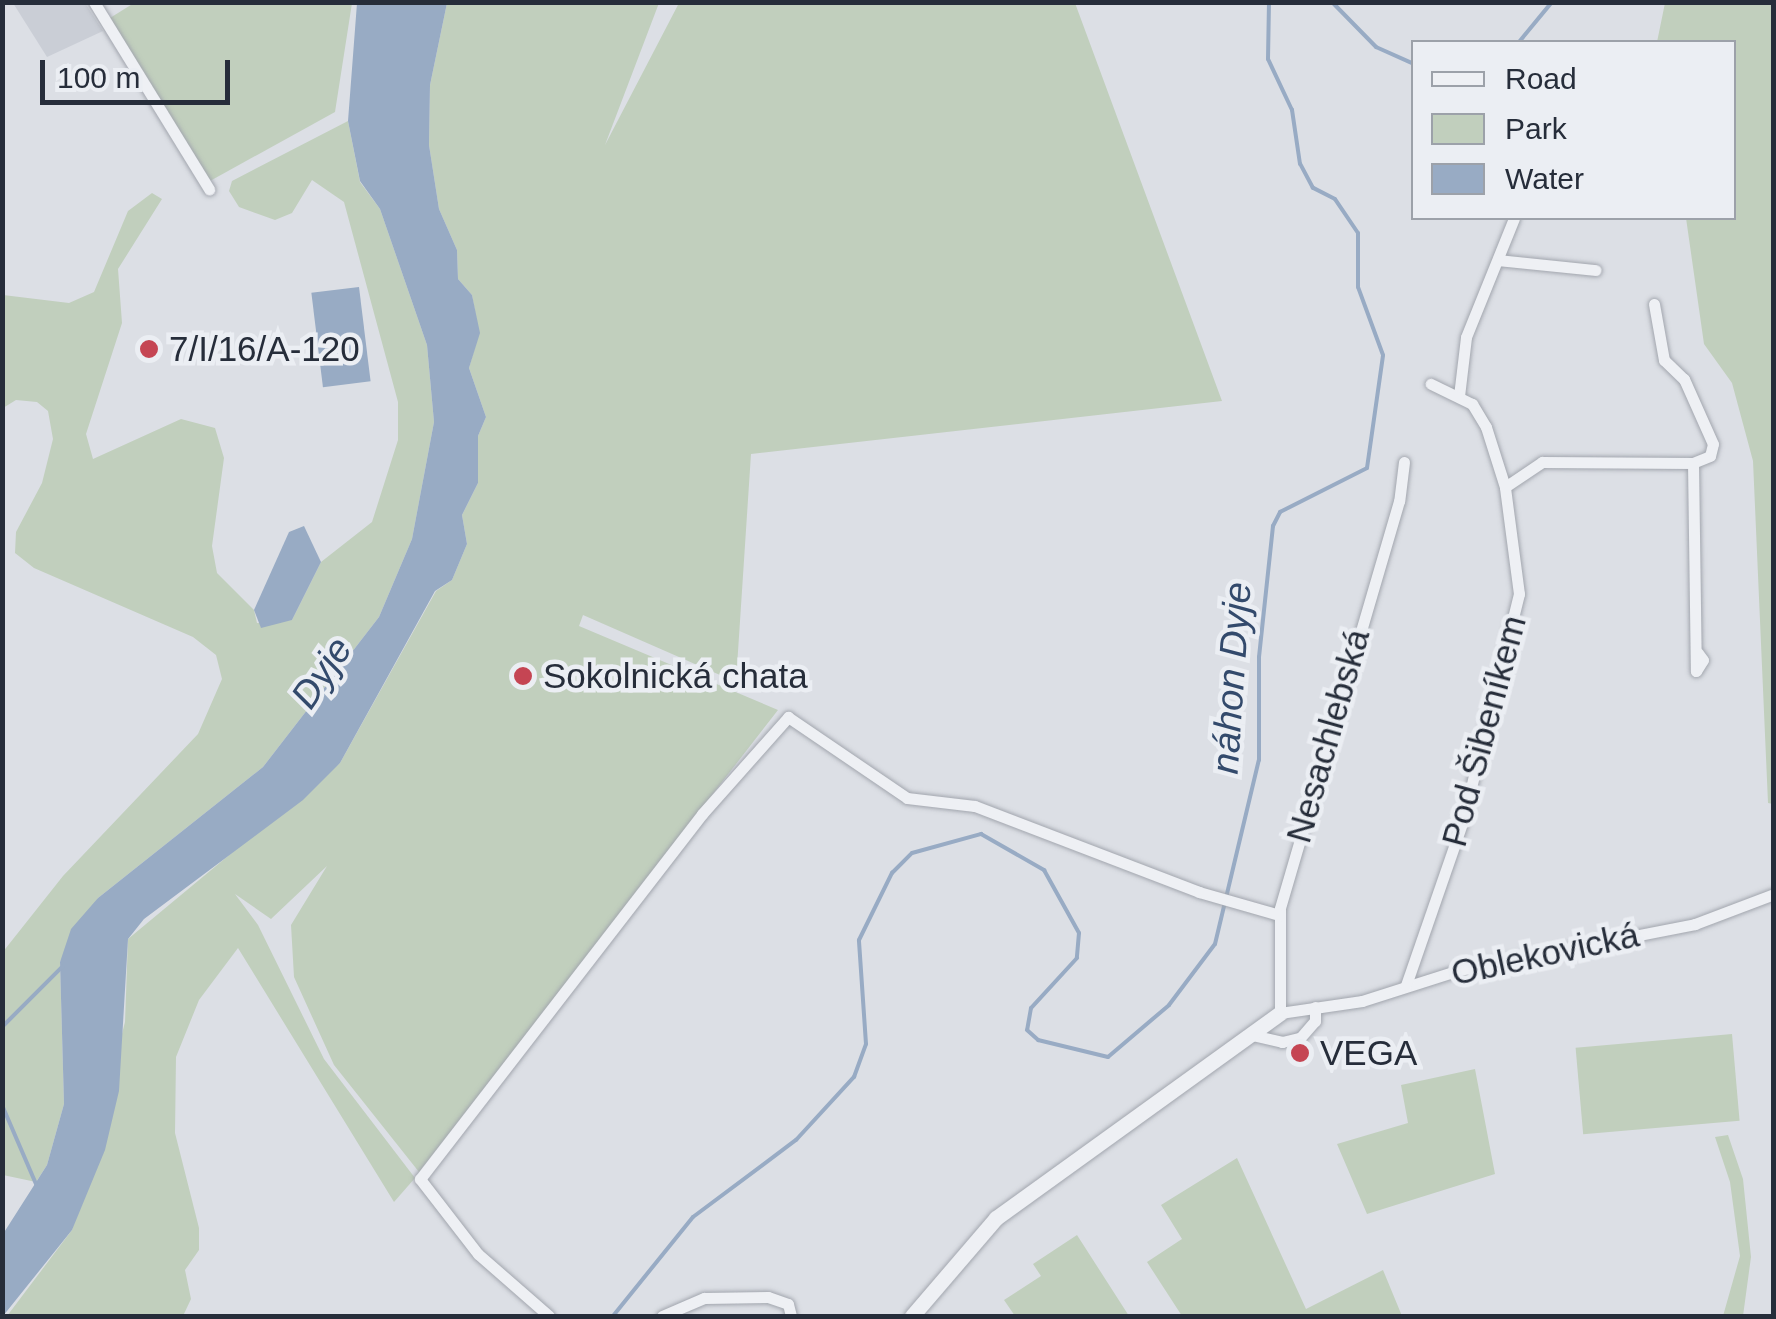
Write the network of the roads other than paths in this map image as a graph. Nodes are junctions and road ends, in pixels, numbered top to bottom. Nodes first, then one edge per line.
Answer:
1 (94, 2) edge
2 (208, 189) dead end
3 (1513, 220) edge
4 (1498, 260) junction
5 (1595, 270) dead end
6 (1654, 304) dead end
7 (1431, 384) dead end
8 (1459, 396) junction
9 (1404, 462) dead end
10 (1693, 463) junction
11 (1506, 487) junction
12 (1698, 653) dead end
13 (1774, 894) edge
14 (1279, 915) junction
15 (1406, 985) junction
16 (1315, 1007) junction
17 (1280, 1013) junction
18 (1252, 1035) junction
19 (549, 1316) edge
20 (662, 1316) edge
21 (791, 1316) edge
22 (912, 1316) edge

1 - 2 street
3 - 4 street
4 - 5 street
4 - 8 street
6 - 10 street
7 - 8 street, Pod Šibeníkem
8 - 11 street, Pod Šibeníkem
9 - 14 street, Nesachlebská
10 - 11 street
10 - 12 street
11 - 15 street, Pod Šibeníkem
13 - 15 street, Oblekovická
14 - 17 street, Nesachlebská
14 - 19 street
15 - 16 street, Oblekovická
16 - 17 street, Oblekovická
16 - 18 street
17 - 18 street, Oblekovická
18 - 22 street, Oblekovická
20 - 21 street

